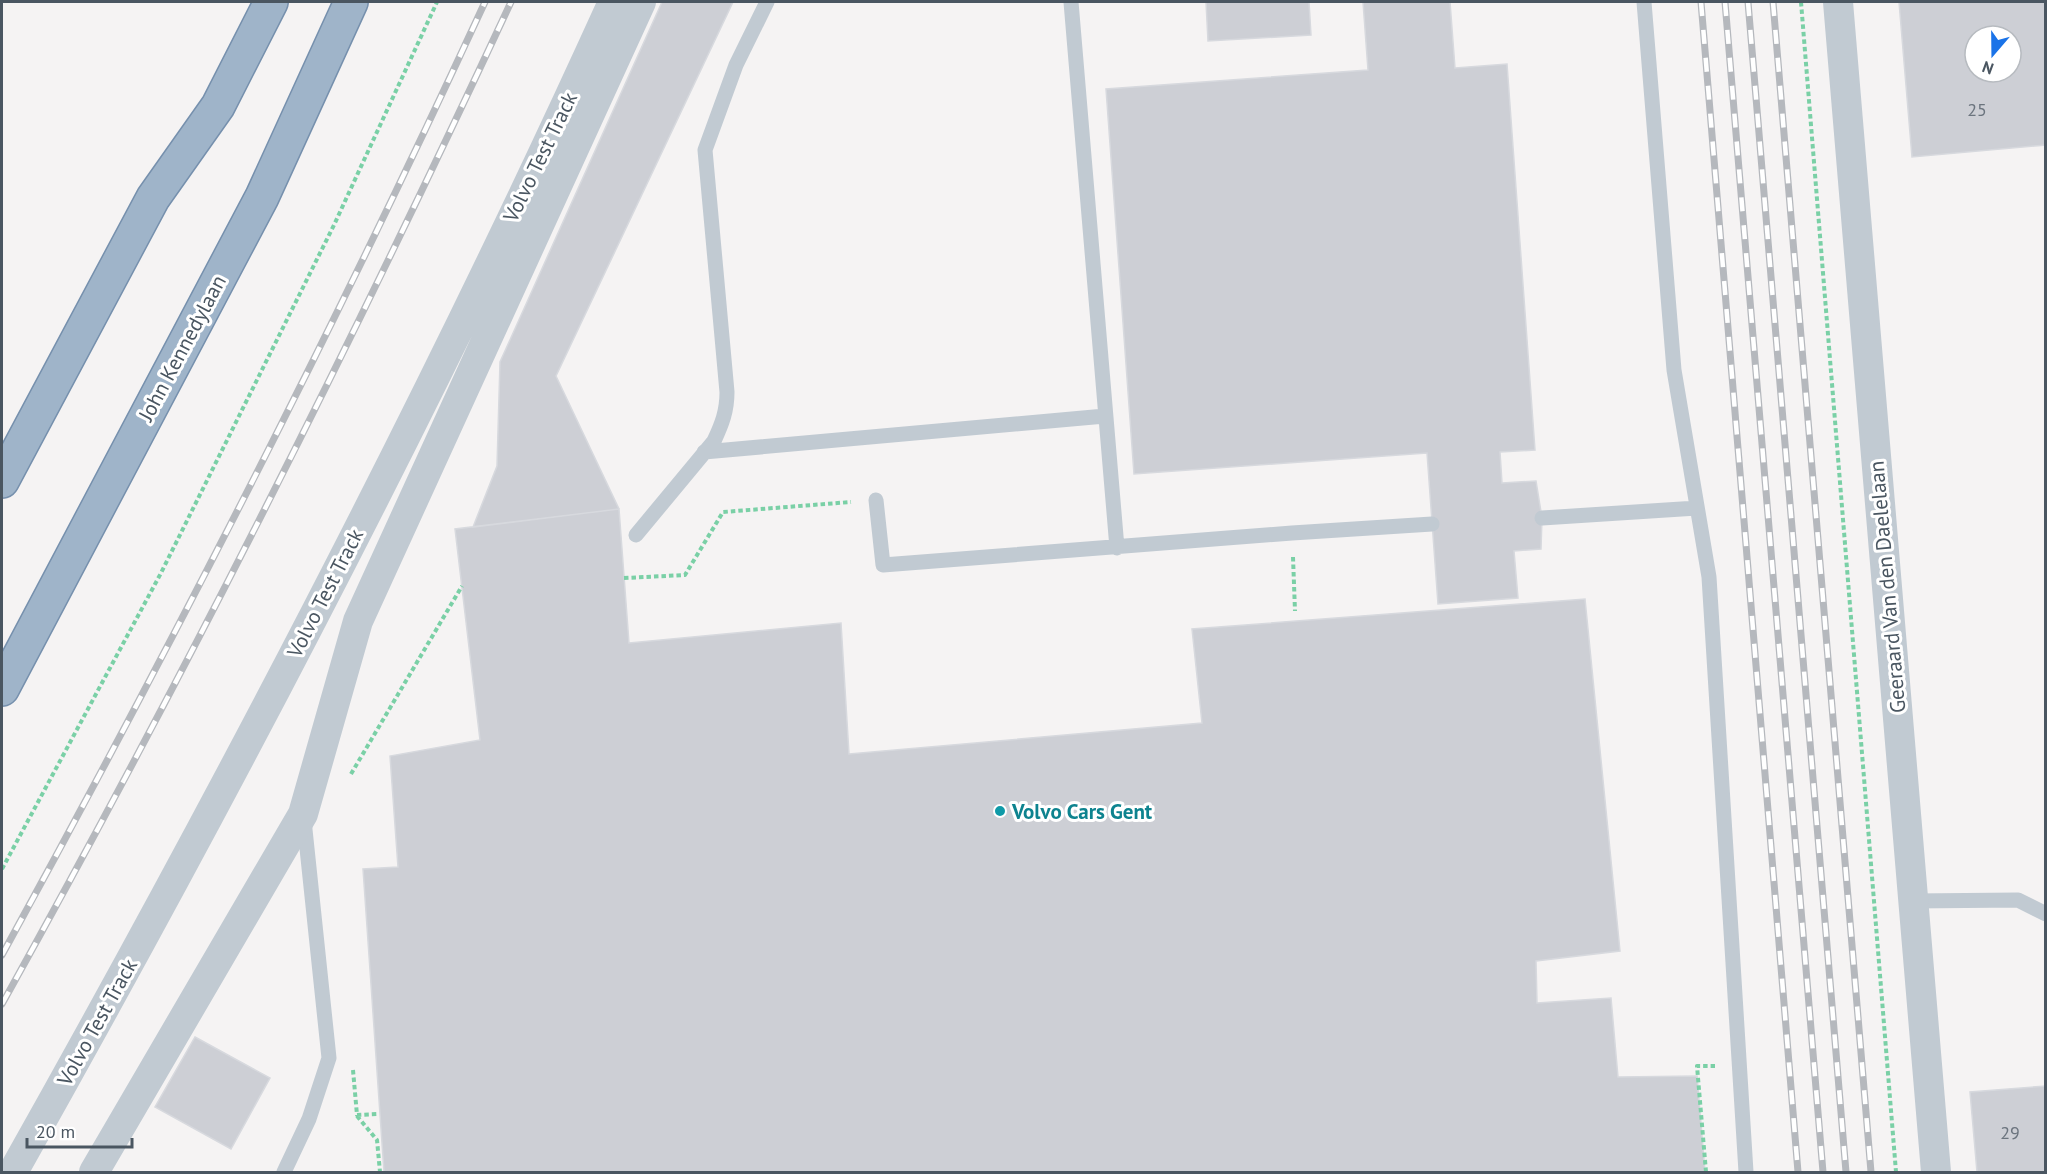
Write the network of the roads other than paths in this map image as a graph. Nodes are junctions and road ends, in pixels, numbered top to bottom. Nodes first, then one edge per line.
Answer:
1 (271, 2) edge
2 (351, 2) edge
3 (613, 2) edge
4 (641, 2) edge
5 (767, 2) edge
6 (1071, 2) edge
7 (1644, 2) edge
8 (1838, 2) edge
9 (1106, 416) junction
10 (704, 452) junction
11 (2, 481) edge
12 (876, 500) road end
13 (1697, 508) junction
14 (1542, 518) dead end
15 (1432, 524) dead end
16 (636, 535) dead end
17 (1117, 548) junction
18 (2, 689) edge
19 (303, 814) junction
20 (1913, 901) junction
21 (2046, 914) edge
22 (294, 1151) junction
23 (13, 1173) edge
24 (93, 1173) edge
25 (284, 1173) edge
26 (296, 1173) edge
27 (1746, 1173) edge
28 (1936, 1173) edge

1 - 11 highway
2 - 18 highway, John Kennedylaan
3 - 23 street, Volvo Test Track
4 - 19 street, Volvo Test Track
5 - 10 lane
6 - 9 lane
7 - 13 lane
8 - 20 street, Geeraard Van den Daelelaan
9 - 10 lane
9 - 17 lane
10 - 16 lane
12 - 17 lane
13 - 14 lane
13 - 27 lane
15 - 17 lane
19 - 22 lane
19 - 24 street, Volvo Test Track
20 - 21 lane
20 - 28 street, Geeraard Van den Daelelaan
22 - 25 lane
22 - 26 lane

